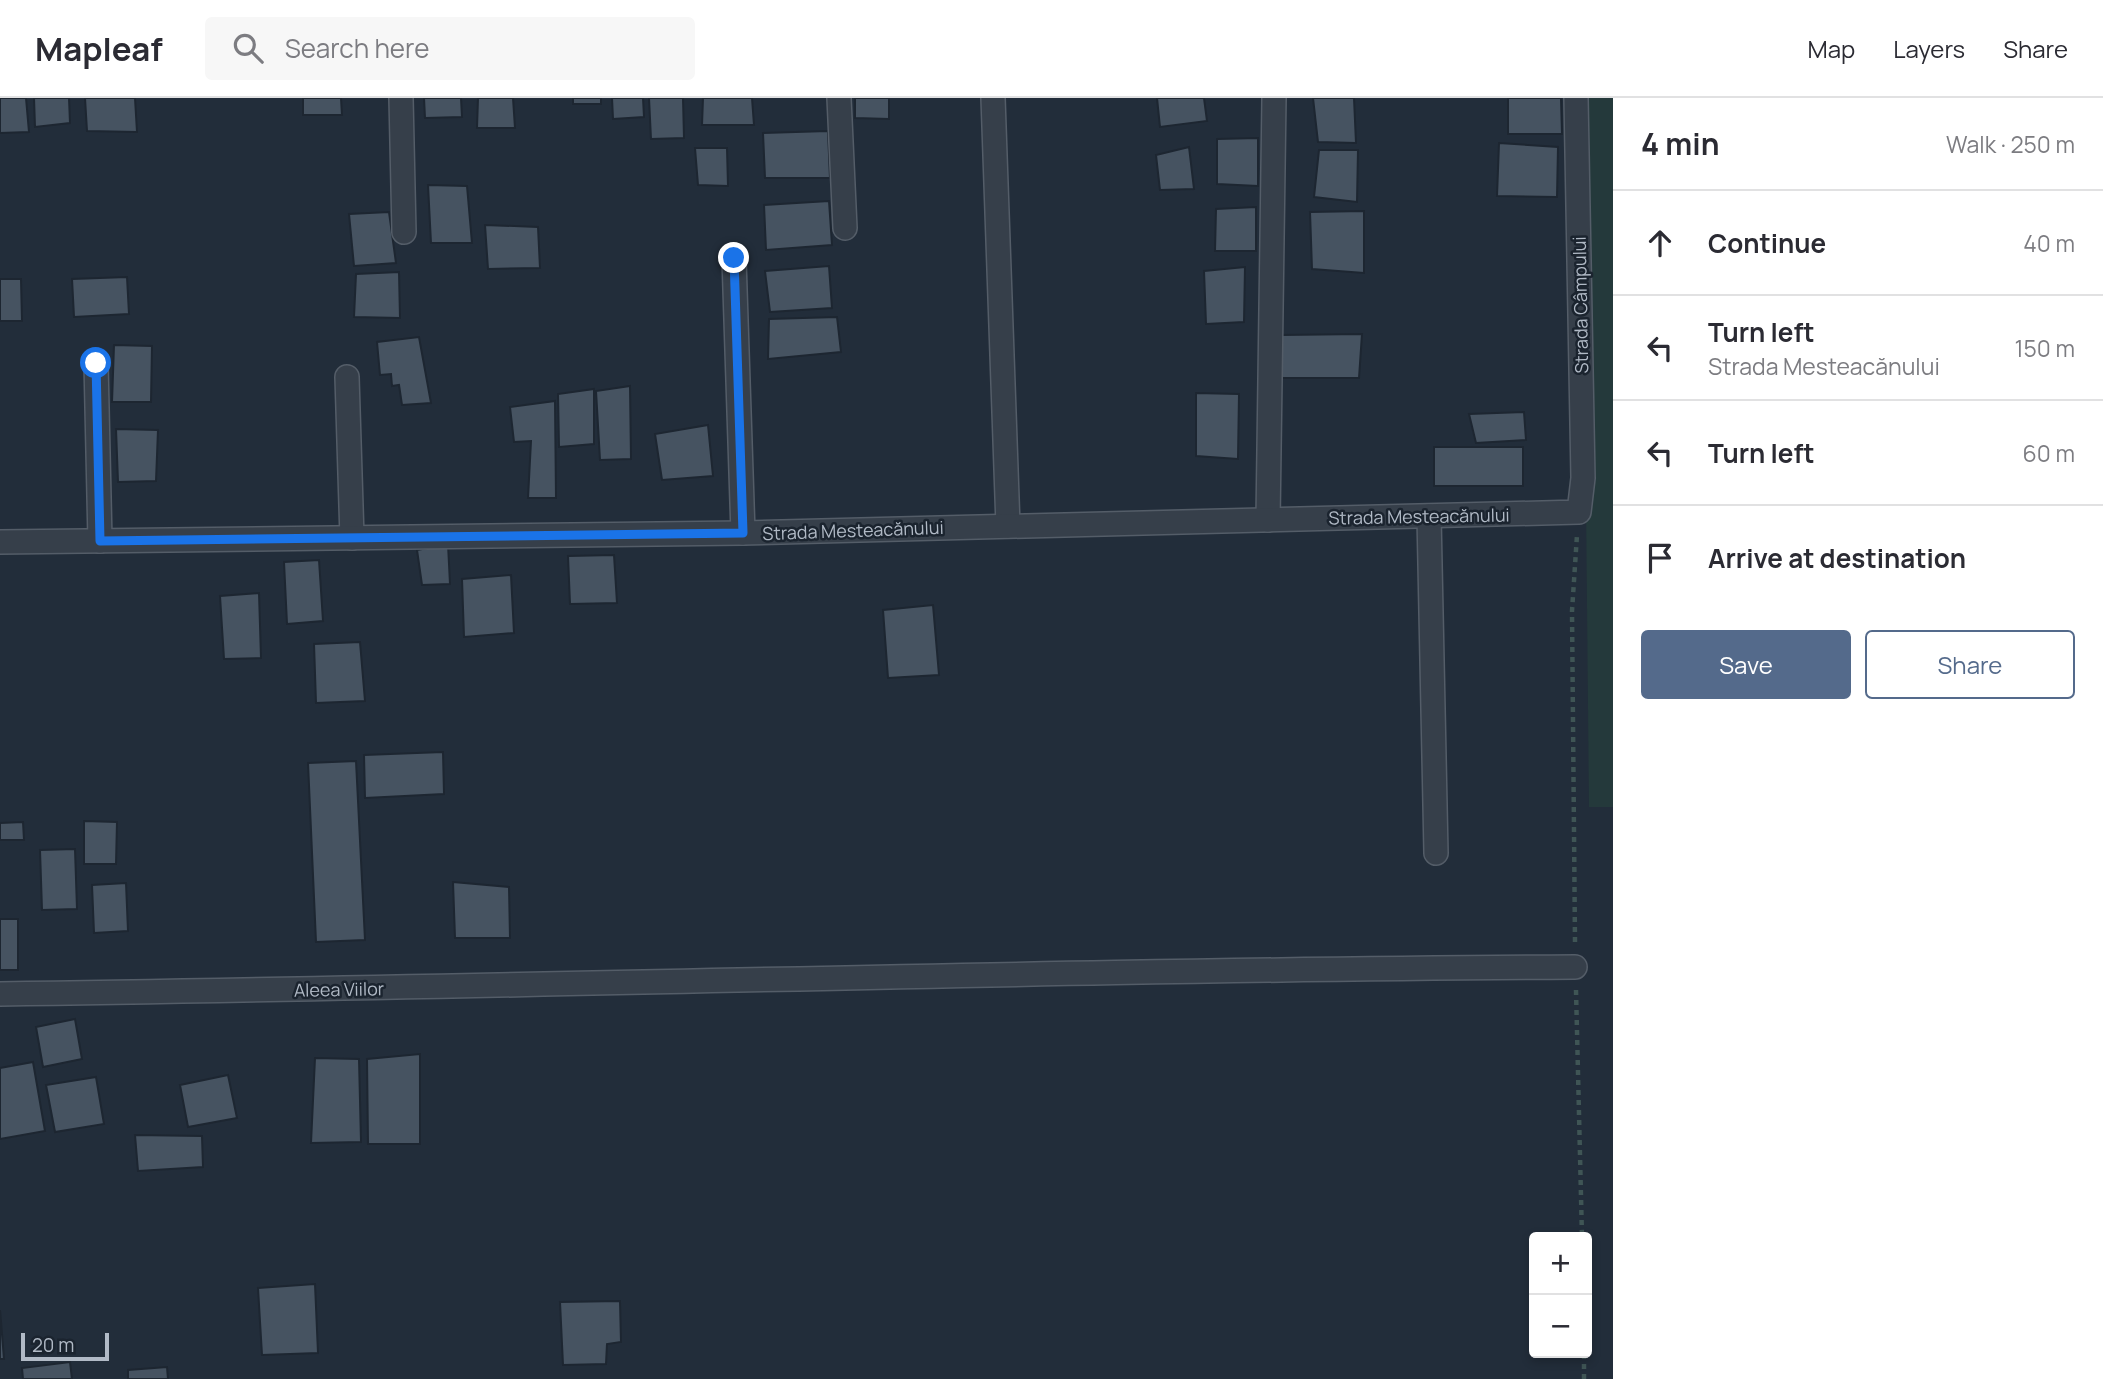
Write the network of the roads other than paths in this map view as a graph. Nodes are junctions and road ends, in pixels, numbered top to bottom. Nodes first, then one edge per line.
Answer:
1 (401, 98) edge
2 (839, 98) edge
3 (992, 98) edge
4 (1274, 98) edge
5 (1576, 98) edge
6 (845, 228) dead end
7 (404, 232) dead end
8 (734, 258) dead end
9 (96, 363) dead end
10 (347, 377) dead end
11 (1579, 512) joint
12 (1429, 516) junction
13 (1268, 520) junction
14 (1008, 526) junction
15 (743, 533) junction
16 (352, 538) junction
17 (100, 541) junction
18 (0, 542) edge
19 (1436, 853) dead end
20 (1575, 967) road end
21 (0, 994) edge

1 - 7 street
2 - 6 street
3 - 14 street
4 - 13 street
5 - 11 street, Strada Câmpului
8 - 15 street
9 - 17 street
10 - 16 street
11 - 12 street, Strada Mesteacănului
12 - 13 street, Strada Mesteacănului
12 - 19 street
13 - 14 street, Strada Mesteacănului
14 - 15 street, Strada Mesteacănului
15 - 16 street, Strada Mesteacănului
16 - 17 street, Strada Mesteacănului
17 - 18 street, Strada Mesteacănului
20 - 21 street, Aleea Viilor

